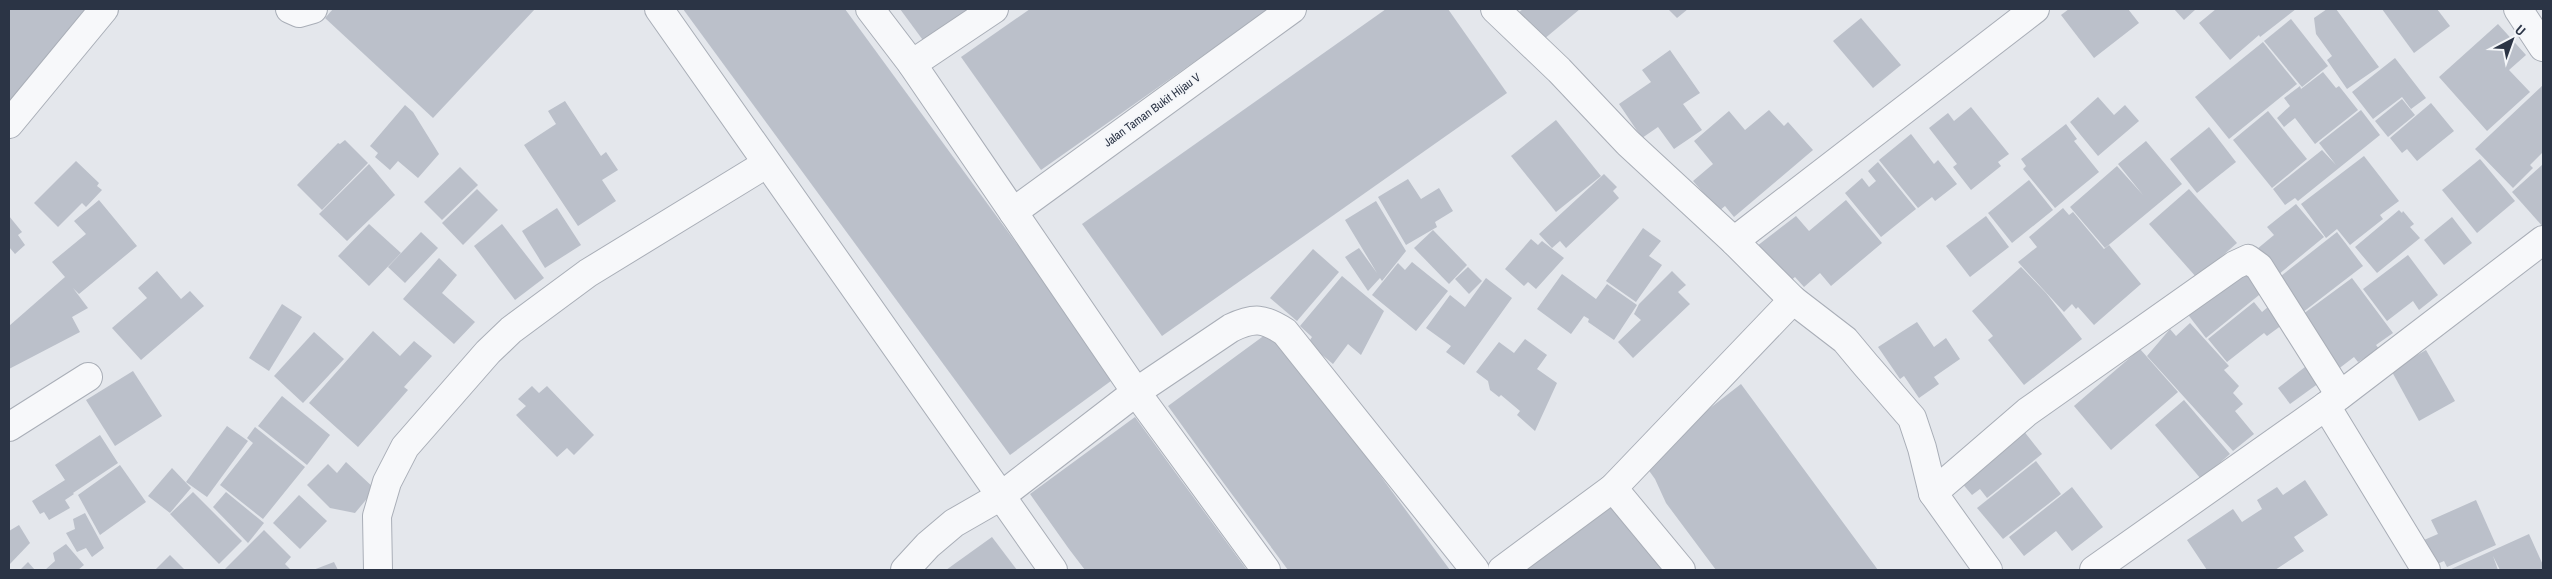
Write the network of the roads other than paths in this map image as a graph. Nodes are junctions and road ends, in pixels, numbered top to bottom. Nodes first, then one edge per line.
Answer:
1 (104, 9) edge
2 (290, 9) edge
3 (312, 9) edge
4 (659, 9) edge
5 (870, 9) edge
6 (994, 9) edge
7 (1292, 9) edge
8 (1495, 9) edge
9 (2034, 9) edge
10 (2518, 9) edge
11 (2543, 47) edge
12 (912, 64) junction
13 (9, 124) edge
14 (766, 164) junction
15 (1013, 212) junction
16 (2543, 240) edge
17 (1734, 241) junction
18 (1793, 300) junction
19 (88, 377) dead end
20 (1136, 392) junction
21 (2333, 401) junction
22 (9, 427) edge
23 (1613, 488) junction
24 (1933, 493) junction
25 (1000, 496) junction
26 (378, 570) edge
27 (905, 570) edge
28 (1054, 570) edge
29 (1266, 570) edge
30 (1475, 570) edge
31 (1502, 570) edge
32 (1681, 570) edge
33 (1988, 570) edge
34 (2094, 570) edge
35 (2426, 570) edge

1 - 13 street
2 - 3 street
4 - 14 street
5 - 12 street
6 - 12 street
7 - 15 street, Jalan Taman Bukit Hijau V
8 - 17 street
9 - 17 street
10 - 11 street
12 - 15 street
14 - 25 street
14 - 26 street
15 - 20 street
16 - 21 street
17 - 18 street
18 - 23 street
18 - 24 street
19 - 22 street
20 - 25 street
20 - 29 street
20 - 30 street
21 - 24 street
21 - 34 street
21 - 35 street
23 - 31 street
23 - 32 street
24 - 33 street
25 - 27 street
25 - 28 street

